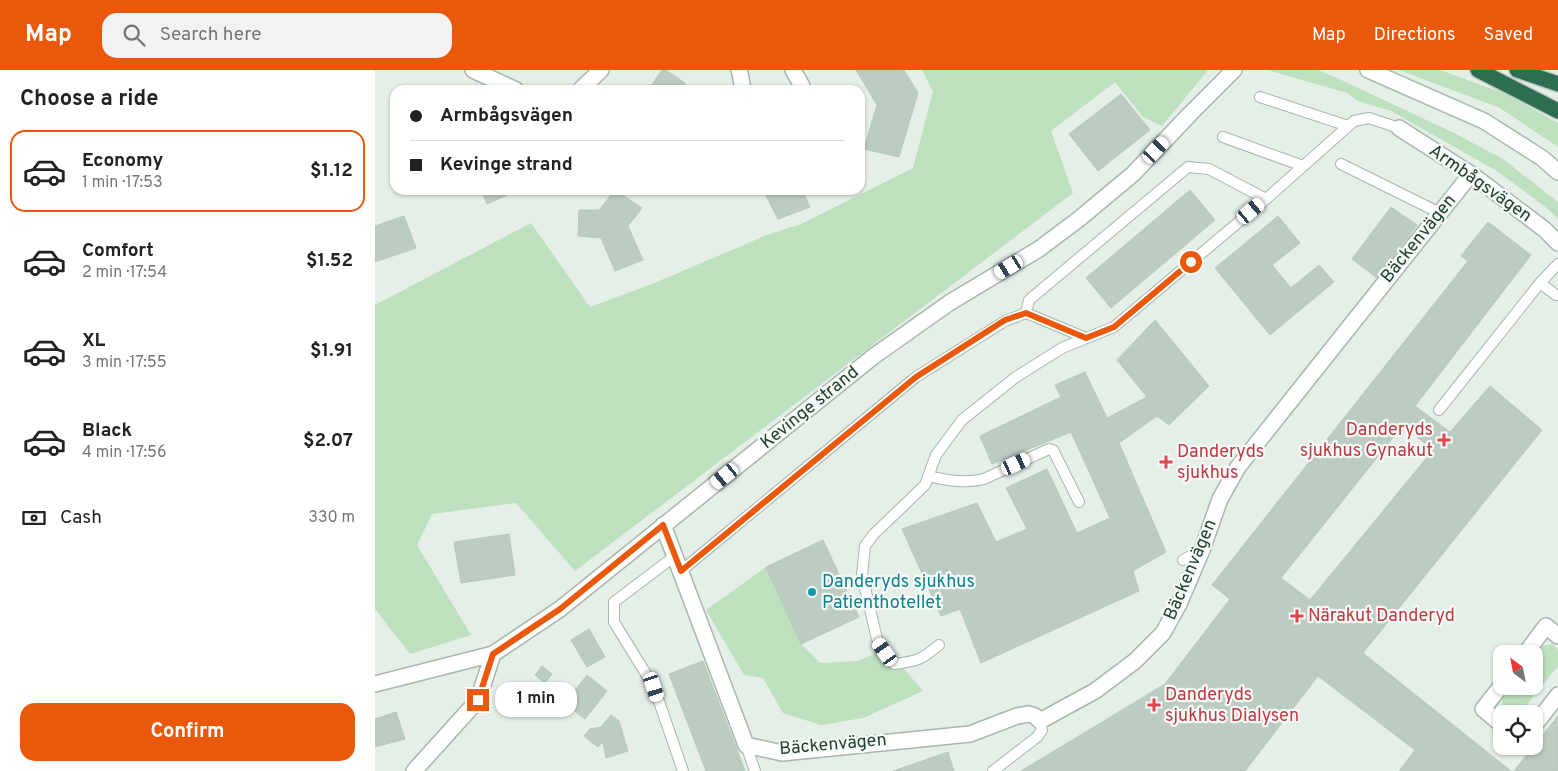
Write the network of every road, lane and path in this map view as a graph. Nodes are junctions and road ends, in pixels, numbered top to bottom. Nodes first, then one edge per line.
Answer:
1 (473, 70) edge
2 (601, 70) edge
3 (739, 70) edge
4 (793, 70) edge
5 (1234, 70) edge
6 (1368, 70) edge
7 (1478, 70) edge
8 (1517, 70) edge
9 (1558, 84) edge
10 (505, 85) edge
11 (585, 85) edge
12 (742, 85) edge
13 (801, 85) edge
14 (1260, 97) dead end
15 (1558, 111) edge
16 (1348, 126) junction
17 (1399, 128) joint
18 (1223, 137) dead end
19 (1341, 164) dead end
20 (1303, 166) junction
21 (1558, 172) edge
22 (1471, 174) junction
23 (1266, 199) junction
24 (1440, 213) junction
25 (1558, 243) edge
26 (1558, 264) edge
27 (1540, 283) junction
28 (1556, 295) dead end
29 (1026, 313) junction
30 (1086, 338) junction
31 (1439, 410) dead end
32 (928, 476) junction
33 (1079, 502) dead end
34 (663, 525) junction
35 (1202, 550) junction
36 (675, 556) junction
37 (1183, 560) dead end
38 (681, 571) junction
39 (1552, 631) edge
40 (939, 645) dead end
41 (1536, 645) edge
42 (493, 654) junction
43 (375, 684) edge
44 (1494, 695) edge
45 (1558, 695) edge
46 (1543, 714) edge
47 (1493, 717) edge
48 (1040, 721) junction
49 (746, 745) junction
50 (414, 771) edge
51 (683, 771) edge
52 (755, 771) edge
53 (993, 771) edge

1 - 10 street
2 - 11 street
3 - 12 street
4 - 13 street
5 - 34 street, Kevinge strand
6 - 21 street
7 - 15 highway
8 - 9 highway
14 - 16 lane
16 - 17 lane
16 - 20 lane
17 - 22 street, Armbågsvägen
18 - 20 lane
19 - 24 lane
20 - 23 lane
22 - 24 street, Bäckenvägen
22 - 25 street, Armbågsvägen
23 - 29 lane
23 - 30 lane
24 - 35 street, Bäckenvägen
26 - 27 lane
27 - 28 lane
27 - 31 lane
29 - 30 lane
29 - 38 lane
30 - 32 lane
32 - 33 lane
32 - 40 lane
34 - 36 street
34 - 42 street, Kevinge strand
35 - 37 lane
35 - 48 street, Bäckenvägen
36 - 38 street
36 - 51 lane
38 - 49 street
39 - 41 street
42 - 43 street, Kevinge strand
42 - 50 street
44 - 47 street
45 - 46 street
48 - 49 street, Bäckenvägen
48 - 53 lane
49 - 52 lane

